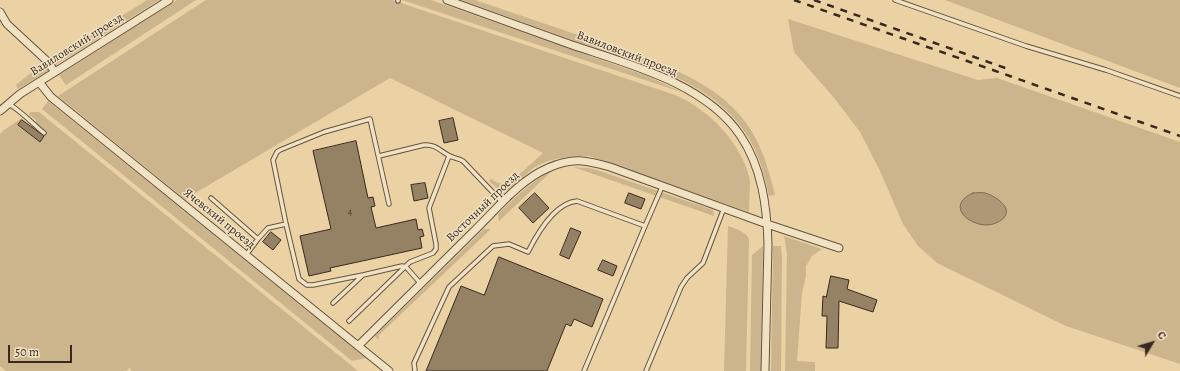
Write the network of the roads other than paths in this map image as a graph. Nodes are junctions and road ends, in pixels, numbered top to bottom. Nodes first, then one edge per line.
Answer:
1 (169, 0) edge
2 (447, 0) edge
3 (894, 0) edge
4 (0, 12) edge
5 (55, 72) junction
6 (39, 82) junction
7 (1180, 96) edge
8 (8, 103) junction
9 (0, 111) edge
10 (44, 132) dead end
11 (379, 156) junction
12 (449, 156) junction
13 (662, 186) junction
14 (211, 198) dead end
15 (502, 203) junction
16 (389, 204) dead end
17 (724, 208) junction
18 (286, 224) junction
19 (768, 224) junction
20 (645, 226) junction
21 (258, 239) junction
22 (839, 248) dead end
23 (246, 255) junction
24 (406, 267) junction
25 (363, 275) junction
26 (421, 284) junction
27 (333, 303) dead end
28 (349, 321) dead end
29 (358, 346) junction
30 (389, 371) edge
31 (415, 371) edge
32 (584, 371) edge
33 (646, 371) edge
34 (766, 371) edge

1 - 5 street, Вавиловский проезд
2 - 19 street, Вавиловский проезд
3 - 7 lane
4 - 5 street
5 - 6 street, Вавиловский проезд
6 - 8 street, Вавиловский проезд
6 - 23 street, Ячевский проезд
8 - 9 street, Вавиловский проезд
8 - 10 lane
11 - 12 lane
11 - 16 lane
11 - 18 lane
12 - 15 lane
12 - 24 lane
13 - 15 street, Восточный проезд
13 - 17 street, Восточный проезд
13 - 20 lane
14 - 21 lane
15 - 26 street, Восточный проезд
17 - 19 street, Восточный проезд
17 - 33 lane
18 - 21 lane
18 - 25 lane
19 - 22 street, Восточный проезд
19 - 34 street, Вавиловский проезд
20 - 31 lane
20 - 32 lane
21 - 23 lane
23 - 29 street, Ячевский проезд
24 - 25 lane
24 - 26 lane
24 - 28 lane
25 - 27 lane
26 - 29 street, Восточный проезд
29 - 30 street, Ячевский проезд

